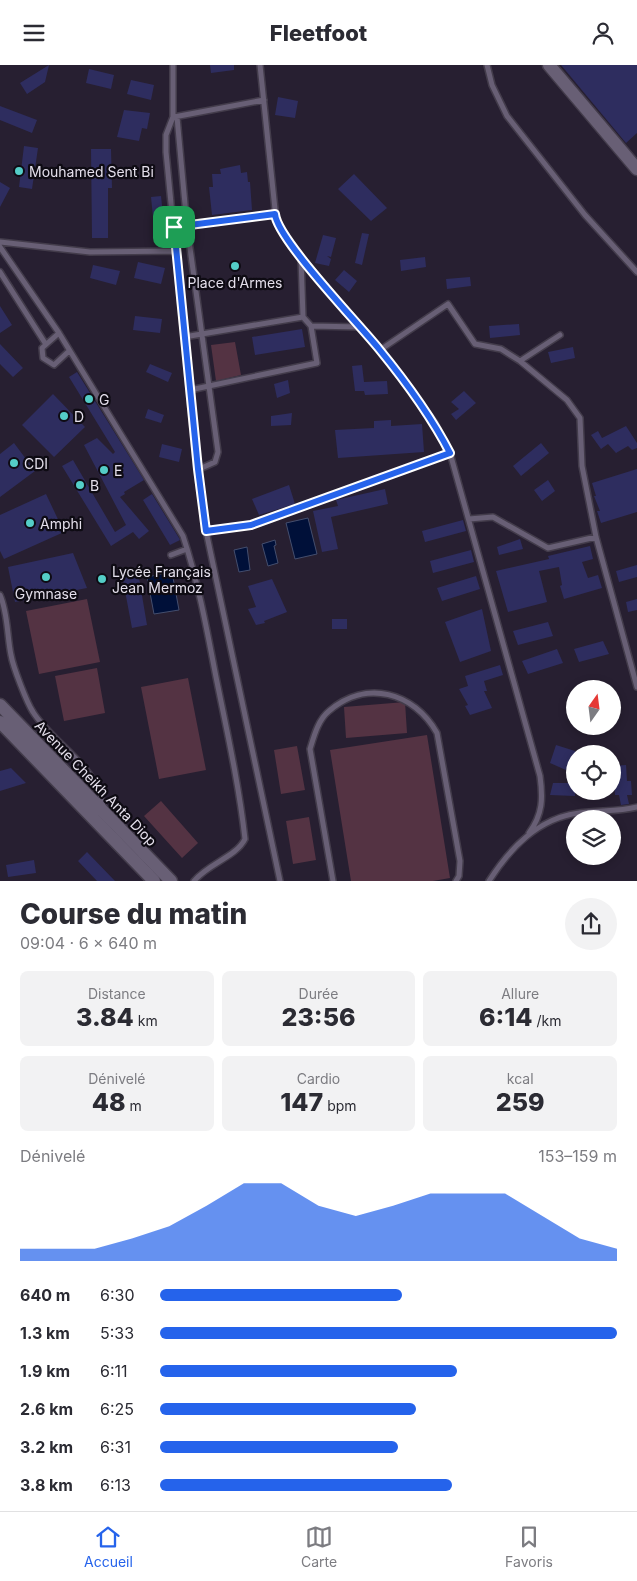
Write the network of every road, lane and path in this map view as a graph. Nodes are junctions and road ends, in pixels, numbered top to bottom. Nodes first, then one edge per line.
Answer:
1 (173, 65) edge
2 (260, 65) edge
3 (486, 65) edge
4 (550, 65) edge
5 (264, 100) junction
6 (175, 117) junction
7 (637, 169) edge
8 (275, 214) junction
9 (187, 226) junction
10 (174, 227) junction
11 (0, 242) edge
12 (0, 247) edge
13 (176, 251) junction
14 (301, 257) junction
15 (0, 272) edge
16 (637, 272) edge
17 (303, 317) junction
18 (311, 326) junction
19 (360, 327) junction
20 (59, 333) junction
21 (202, 334) junction
22 (560, 335) dead end
23 (184, 337) junction
24 (45, 343) junction
25 (380, 349) junction
26 (69, 351) junction
27 (520, 361) junction
28 (209, 385) junction
29 (190, 390) junction
30 (450, 453) junction
31 (198, 469) junction
32 (469, 519) junction
33 (206, 531) junction
34 (596, 537) junction
35 (187, 549) junction
36 (171, 555) dead end
37 (0, 595) edge
38 (637, 687) edge
39 (0, 705) edge
40 (0, 722) edge
41 (637, 807) edge
42 (103, 812) junction
43 (529, 833) junction
44 (154, 881) edge
45 (170, 881) edge
46 (194, 881) edge
47 (280, 881) edge
48 (333, 881) edge
49 (456, 881) edge
50 (489, 881) edge

1 - 6 lane
2 - 5 lane
3 - 16 lane
4 - 7 street
5 - 6 lane
5 - 8 lane
6 - 9 lane
6 - 10 lane
8 - 9 lane
8 - 14 lane
9 - 10 lane
9 - 21 lane
10 - 13 lane
11 - 13 lane
12 - 20 lane
13 - 23 lane
14 - 17 lane
14 - 19 lane
15 - 24 lane
17 - 18 lane
17 - 21 lane
18 - 19 lane
18 - 28 lane
19 - 25 lane
20 - 24 lane
20 - 26 lane
21 - 23 lane
21 - 28 lane
22 - 27 lane
23 - 29 lane
24 - 26 lane
25 - 27 lane
25 - 30 lane
26 - 35 lane
27 - 34 lane
28 - 29 lane
28 - 31 lane
29 - 31 lane
30 - 32 lane
30 - 33 lane
31 - 33 lane
32 - 34 lane
32 - 43 lane
33 - 47 lane
34 - 38 lane
35 - 36 lane
35 - 46 lane
37 - 42 lane
39 - 42 street, Avenue Cheikh Anta Diop
40 - 44 street, Avenue Cheikh Anta Diop
41 - 43 lane
42 - 45 street, Avenue Cheikh Anta Diop
43 - 50 lane
48 - 49 lane

